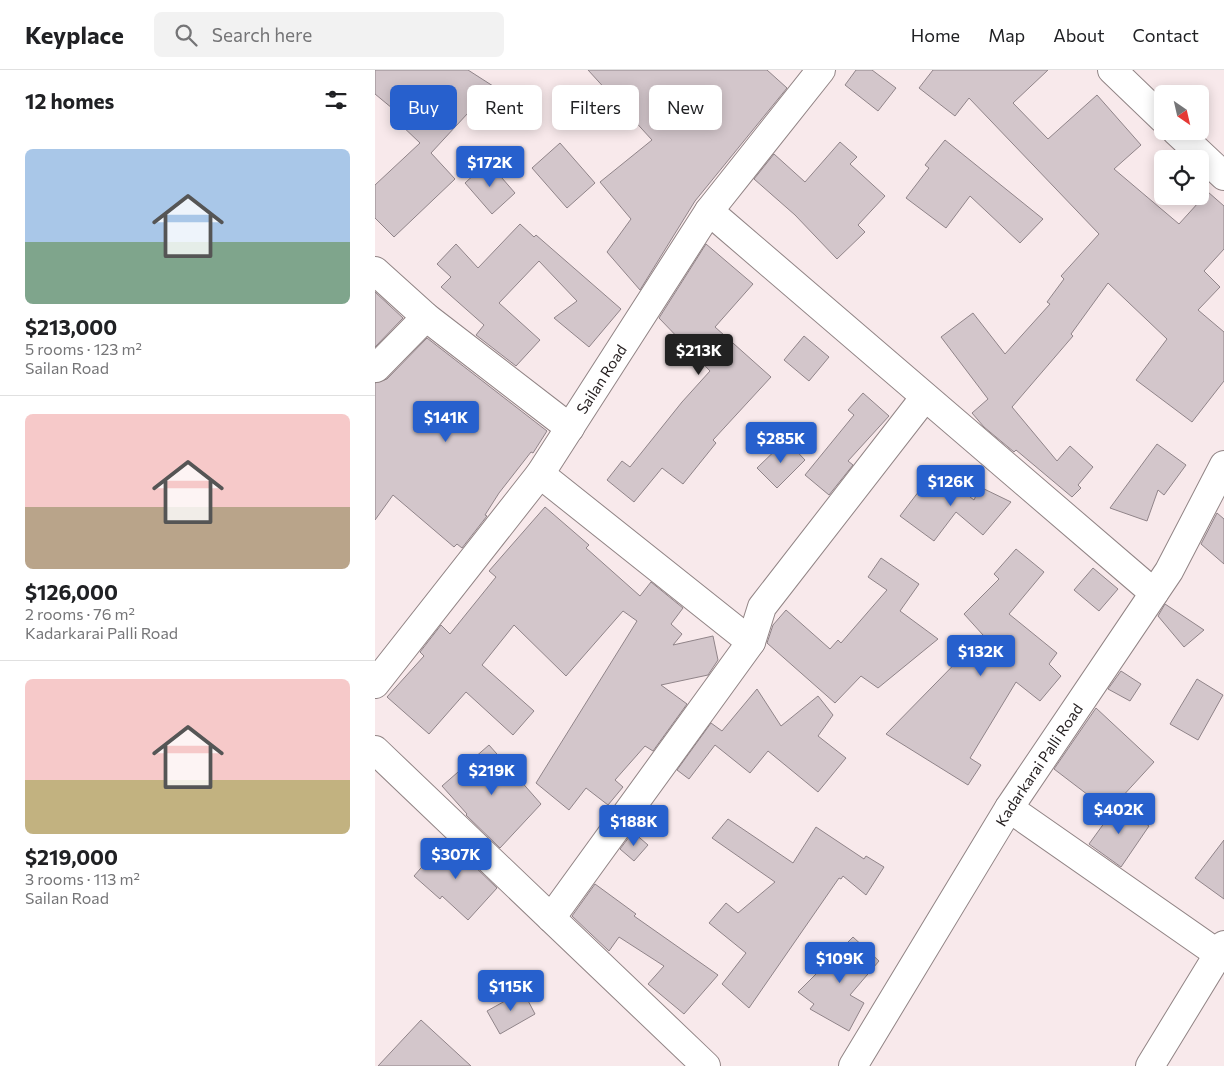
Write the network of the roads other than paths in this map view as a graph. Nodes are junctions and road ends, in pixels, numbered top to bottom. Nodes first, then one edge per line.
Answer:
1 (821, 70) edge
2 (1112, 70) edge
3 (1154, 110) edge
4 (1186, 140) edge
5 (1224, 176) edge
6 (709, 211) junction
7 (375, 271) edge
8 (426, 317) junction
9 (376, 368) edge
10 (925, 397) junction
11 (570, 428) junction
12 (1224, 465) edge
13 (539, 474) junction
14 (1155, 593) junction
15 (751, 642) junction
16 (375, 684) edge
17 (375, 750) edge
18 (1009, 808) junction
19 (551, 918) junction
20 (1222, 952) edge
21 (706, 1066) edge
22 (853, 1066) edge
23 (1150, 1066) edge

1 - 6 street, Sailan Road
2 - 3 street
4 - 5 street
6 - 10 street
6 - 11 street, Sailan Road
7 - 8 street
8 - 9 street
8 - 11 street
10 - 14 street
10 - 15 street
11 - 13 street, Sailan Road
12 - 14 street, Kadarkarai Palli Road
13 - 15 street
13 - 16 street, Sailan Road
14 - 18 street, Kadarkarai Palli Road
15 - 19 street
17 - 19 street
18 - 20 street
18 - 22 street, Kadarkarai Palli Road
19 - 21 street
20 - 23 street

